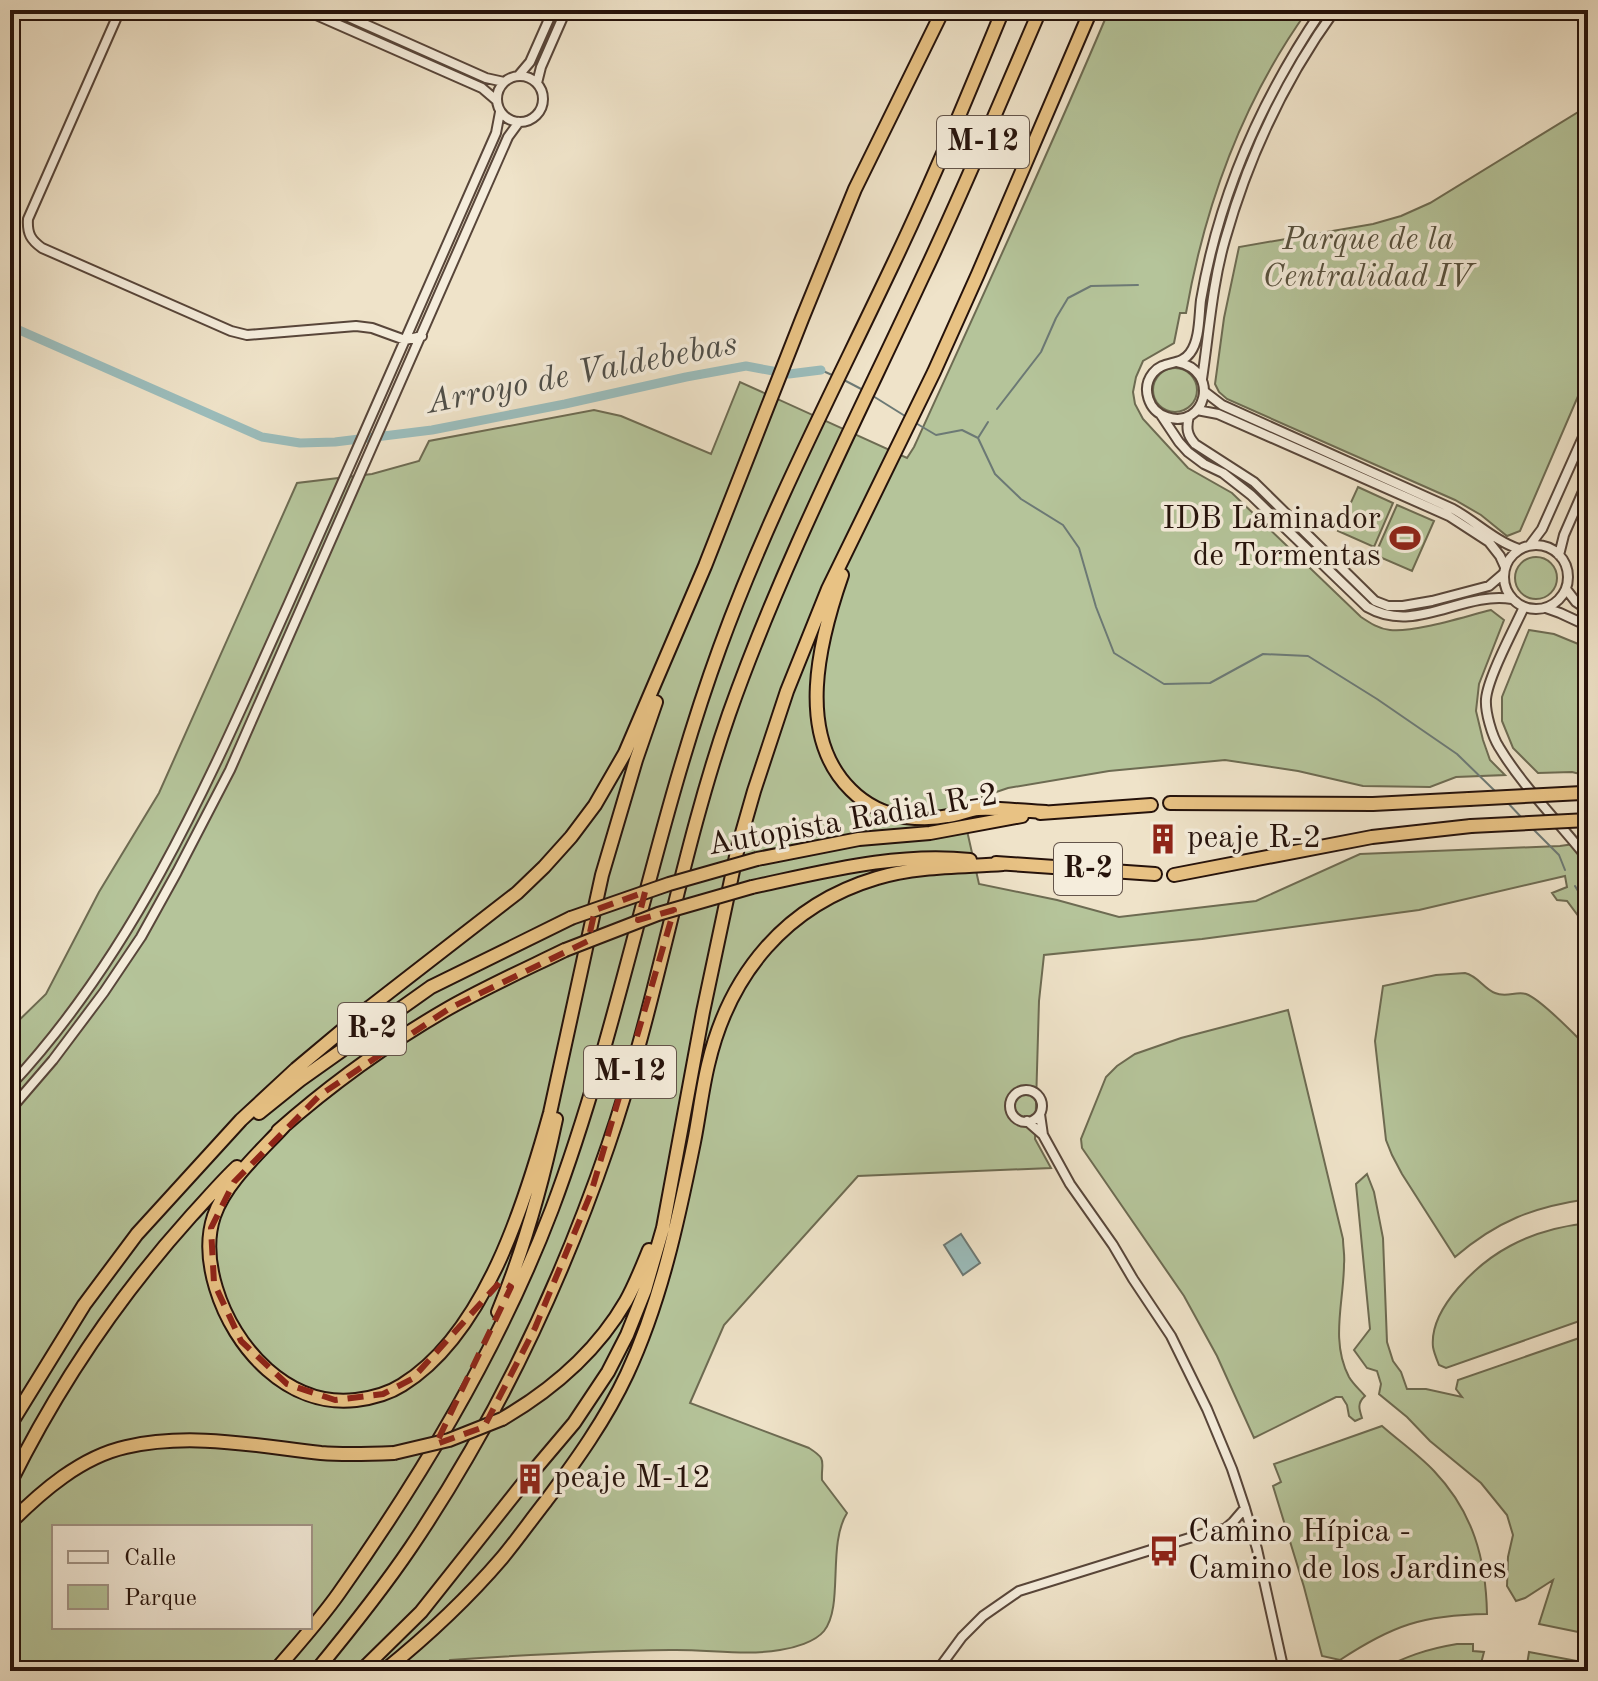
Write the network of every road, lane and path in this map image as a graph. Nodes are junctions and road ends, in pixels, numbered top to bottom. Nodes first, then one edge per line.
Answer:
1 (120, 10) edge
2 (305, 10) edge
3 (333, 10) edge
4 (553, 10) edge
5 (566, 10) edge
6 (943, 10) edge
7 (1003, 10) edge
8 (1040, 10) edge
9 (1091, 10) edge
10 (1322, 10) edge
11 (1335, 10) edge
12 (519, 75) junction
13 (504, 82) junction
14 (537, 83) junction
15 (496, 100) junction
16 (500, 112) junction
17 (519, 122) junction
18 (422, 336) junction
19 (405, 340) junction
20 (1177, 362) junction
21 (1202, 380) junction
22 (1205, 392) junction
23 (1193, 413) junction
24 (1161, 415) junction
25 (1588, 426) edge
26 (1588, 480) edge
27 (860, 523) junction
28 (1530, 545) junction
29 (1519, 549) junction
30 (1559, 555) junction
31 (705, 566) junction
32 (1504, 570) junction
33 (1566, 589) junction
34 (1512, 599) junction
35 (1524, 607) junction
36 (1545, 608) junction
37 (1588, 610) edge
38 (1588, 626) edge
39 (1585, 792) edge
40 (1170, 803) dead end
41 (1151, 805) dead end
42 (1046, 812) junction
43 (1588, 820) edge
44 (1588, 859) edge
45 (1003, 864) junction
46 (1155, 874) dead end
47 (1174, 875) dead end
48 (582, 970) junction
49 (10, 1086) edge
50 (10, 1110) edge
51 (1040, 1114) junction
52 (1027, 1121) junction
53 (284, 1126) junction
54 (1043, 1135) junction
55 (676, 1154) junction
56 (194, 1170) junction
57 (10, 1425) edge
58 (445, 1427) junction
59 (10, 1483) edge
60 (1245, 1508) junction
61 (10, 1523) edge
62 (1226, 1528) junction
63 (1254, 1539) junction
64 (312, 1626) edge
65 (310, 1629) edge
66 (275, 1671) edge
67 (316, 1671) edge
68 (361, 1671) edge
69 (384, 1671) edge
70 (937, 1671) edge
71 (1284, 1671) edge

1 - 19 street
2 - 15 street
3 - 13 street
4 - 12 street
5 - 14 street
6 - 31 highway
7 - 58 highway, M-12
8 - 67 highway, M-12
9 - 27 highway
10 - 20 street
11 - 21 street
12 - 13 street
12 - 14 street
13 - 15 street
14 - 17 street
15 - 16 street
16 - 17 street
16 - 19 street
17 - 18 street
18 - 19 street
18 - 50 street
19 - 49 street
20 - 21 street
20 - 24 street
21 - 22 street
22 - 23 street
22 - 29 street
23 - 24 street
23 - 32 street
23 - 32 street
24 - 34 street
25 - 28 street
26 - 30 street
27 - 42 highway
27 - 55 highway
28 - 29 street
28 - 30 street
29 - 32 street
30 - 33 street
31 - 48 highway
31 - 56 highway
32 - 34 street
33 - 36 street
33 - 37 street
34 - 35 street
35 - 36 street
35 - 44 street
36 - 38 street
39 - 40 highway, bridge
41 - 42 highway, Autopista Radial R-2 / R-2
42 - 56 highway, Autopista Radial R-2 / R-2, bridge
43 - 47 highway, bridge
45 - 46 highway, Autopista Radial R-2 / R-2
45 - 53 highway, Autopista Radial R-2 / R-2, bridge
45 - 69 highway
48 - 53 highway
48 - 58 highway
51 - 52 street
51 - 52 street
51 - 54 street
52 - 54 street
53 - 59 highway, R-2
54 - 60 street
55 - 61 highway, bridge
55 - 68 highway
56 - 57 highway, R-2
58 - 64 highway, M-12
60 - 62 street
60 - 63 street
62 - 63 street
62 - 70 street
63 - 71 street
65 - 66 highway, M-12

